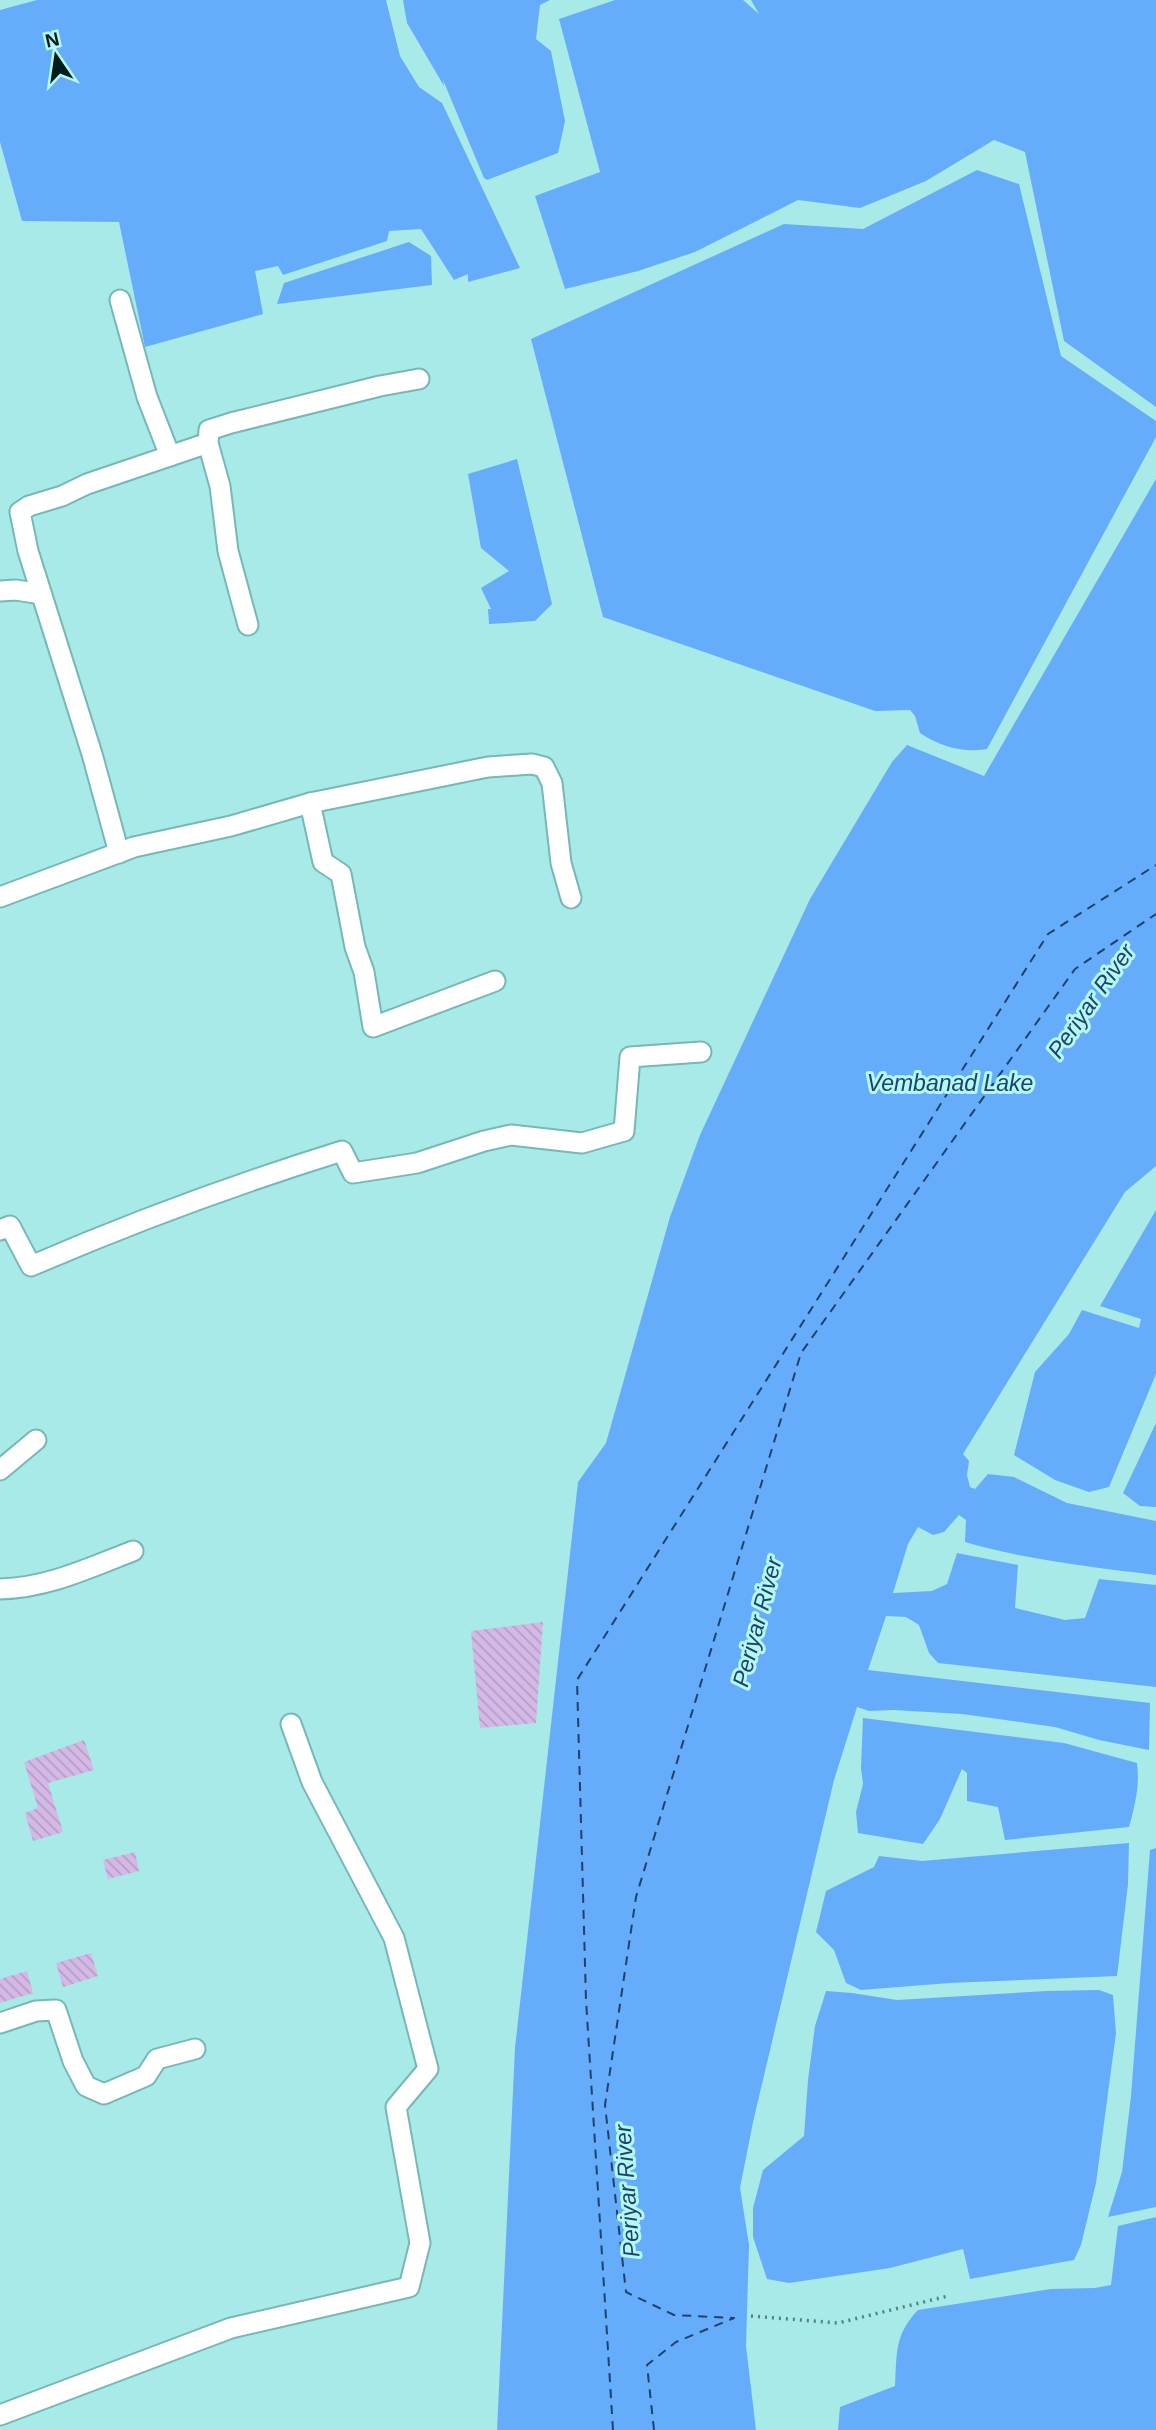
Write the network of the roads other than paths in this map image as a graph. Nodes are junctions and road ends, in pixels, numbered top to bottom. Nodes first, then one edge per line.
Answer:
1 (120, 300) dead end
2 (419, 379) dead end
3 (208, 443) junction
4 (170, 456) junction
5 (0, 591) edge
6 (41, 594) junction
7 (248, 625) dead end
8 (310, 803) junction
9 (119, 853) junction
10 (0, 897) edge
11 (571, 898) dead end
12 (495, 981) dead end
13 (701, 1052) dead end
14 (0, 1230) edge
15 (36, 1440) dead end
16 (0, 1470) edge
17 (133, 1551) dead end
18 (0, 1590) edge
19 (291, 1724) dead end
20 (0, 2023) edge
21 (195, 2049) dead end
22 (0, 2414) edge

1 - 4 street
2 - 3 street
3 - 4 street
3 - 7 street
4 - 6 street
5 - 6 street
6 - 9 street
8 - 9 street
8 - 11 street
8 - 12 street
9 - 10 street
13 - 14 street
15 - 16 street
17 - 18 street
19 - 22 street
20 - 21 street

